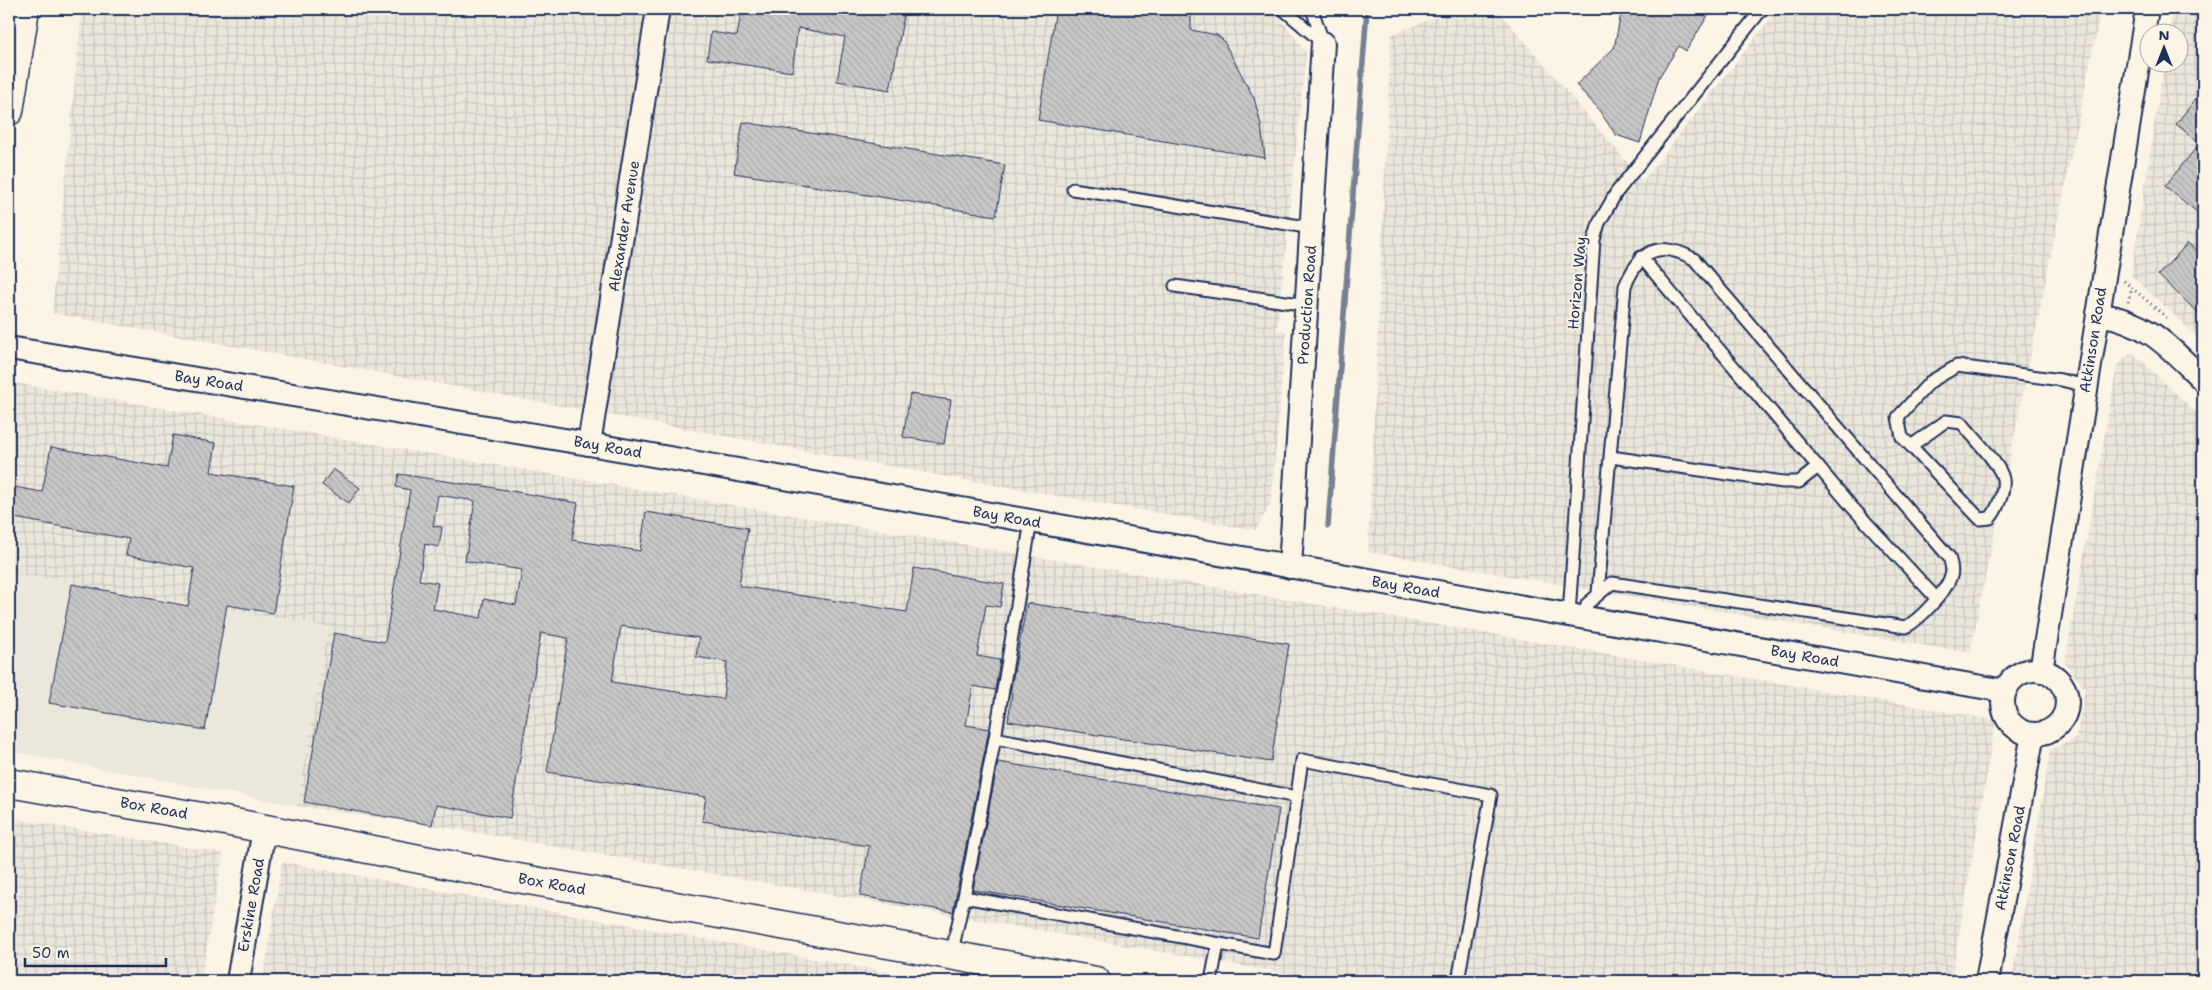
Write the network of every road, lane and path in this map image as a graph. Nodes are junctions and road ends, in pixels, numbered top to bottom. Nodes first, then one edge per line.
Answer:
1 (25, 9) edge
2 (658, 9) edge
3 (1283, 9) edge
4 (1312, 9) edge
5 (1762, 9) edge
6 (2147, 9) edge
7 (1323, 43) junction
8 (9, 111) edge
9 (1073, 189) dead end
10 (1312, 228) junction
11 (1641, 257) junction
12 (2121, 278) dead end
13 (1175, 286) dead end
14 (1307, 305) junction
15 (2098, 314) junction
16 (2168, 319) dead end
17 (9, 348) edge
18 (2203, 380) edge
19 (2086, 386) junction
20 (589, 444) junction
21 (1911, 446) junction
22 (1611, 457) junction
23 (1818, 467) junction
24 (1032, 521) junction
25 (1290, 566) junction
26 (1598, 593) junction
27 (1936, 598) junction
28 (1577, 616) junction
29 (2041, 671) junction
30 (2005, 691) junction
31 (2033, 734) junction
32 (995, 738) junction
33 (9, 783) edge
34 (1297, 797) junction
35 (264, 828) junction
36 (964, 897) junction
37 (1218, 944) junction
38 (951, 956) junction
39 (238, 981) edge
40 (1096, 981) edge
41 (1211, 981) edge
42 (1458, 981) edge
43 (1987, 981) edge

1 - 8 street
2 - 20 street, Alexander Avenue
3 - 7 lane
4 - 7 lane
5 - 28 lane, Horizon Way
6 - 15 street, Atkinson Road
7 - 10 street, Production Road
9 - 10 lane
10 - 14 street, Production Road
11 - 22 lane
11 - 23 lane
11 - 27 lane
12 - 16 path
13 - 14 lane
14 - 25 street, Production Road
15 - 18 street
15 - 19 street, Atkinson Road
17 - 20 street, Bay Road
19 - 21 lane
19 - 29 street, Atkinson Road
20 - 24 street, Bay Road
21 - 21 lane
22 - 23 lane
22 - 26 lane
23 - 27 lane
24 - 25 street, Bay Road
24 - 32 lane
25 - 28 street, Bay Road
26 - 27 lane
26 - 28 lane
28 - 30 street, Bay Road
29 - 30 street
29 - 31 street
30 - 31 street
31 - 43 street, Atkinson Road
32 - 34 lane
32 - 36 lane
33 - 35 street, Box Road
34 - 37 lane
34 - 42 lane
35 - 38 street, Box Road
35 - 39 street, Erskine Road
36 - 37 lane
36 - 38 lane
37 - 41 lane
38 - 40 street, Box Road

